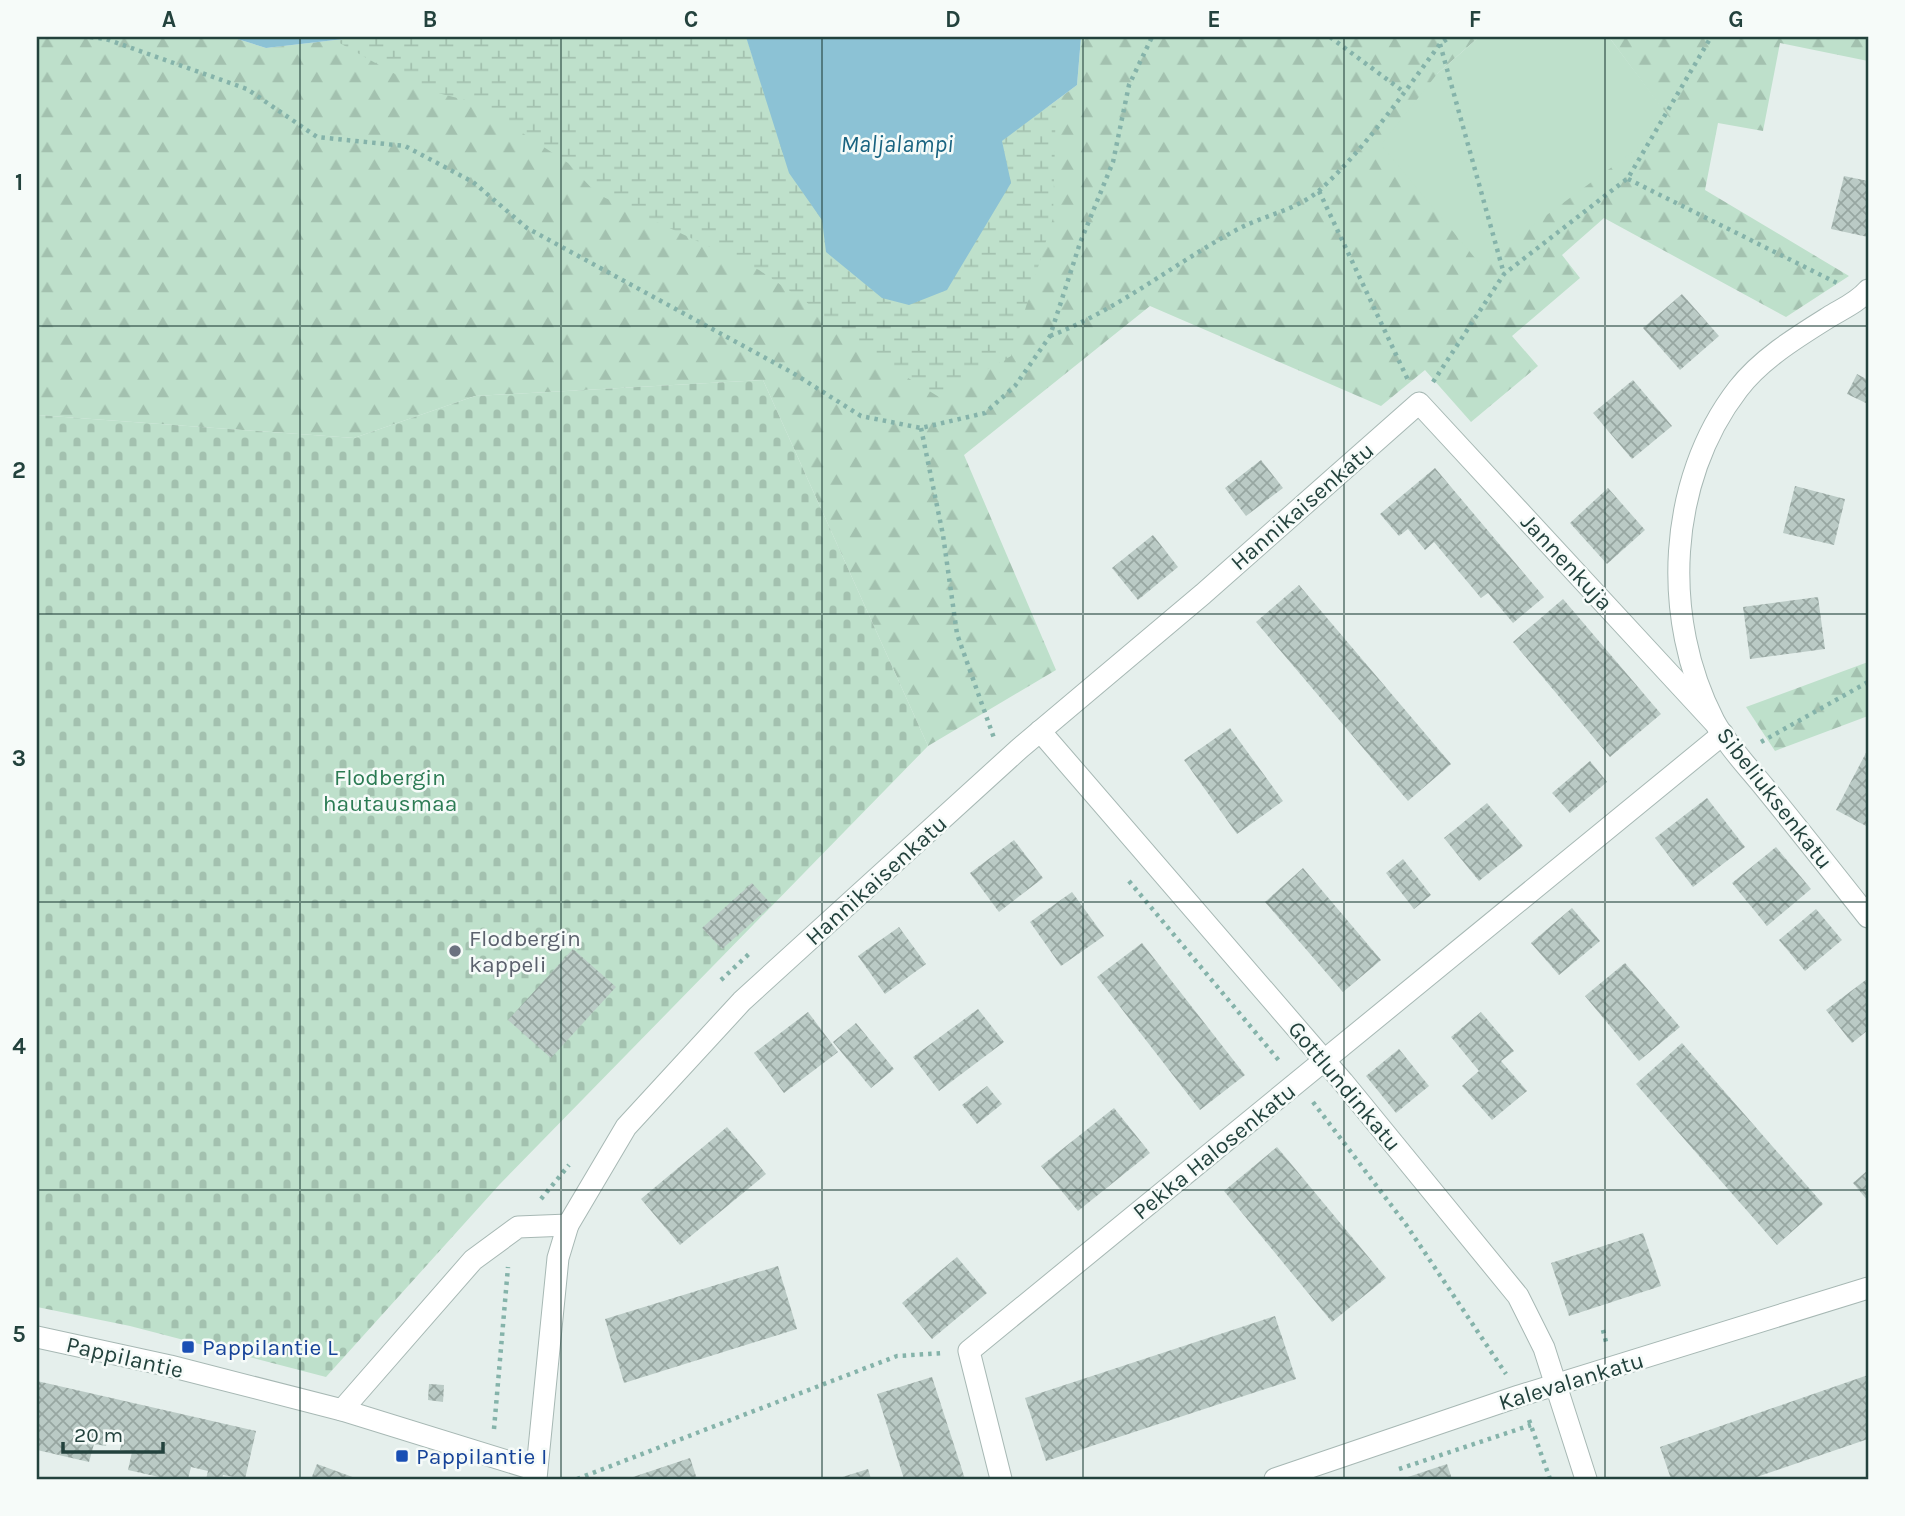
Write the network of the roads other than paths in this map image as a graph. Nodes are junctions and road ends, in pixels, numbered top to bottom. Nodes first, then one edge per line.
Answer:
1 (1866, 293) edge
2 (1419, 403) joint
3 (1719, 728) junction
4 (1040, 732) junction
5 (1868, 917) edge
6 (1325, 1062) junction
7 (568, 1225) junction
8 (1868, 1288) edge
9 (37, 1337) edge
10 (1556, 1385) junction
11 (342, 1410) junction
12 (536, 1475) edge
13 (1002, 1479) edge
14 (1275, 1479) edge
15 (1586, 1479) edge

1 - 3 street, Sibeliuksenkatu
2 - 3 street, Jannenkuja
2 - 4 street, Hannikaisenkatu
3 - 5 street, Sibeliuksenkatu
3 - 6 street, Pekka Halosenkatu
4 - 6 street, Gottlundinkatu
4 - 7 street, Hannikaisenkatu
6 - 10 street, Gottlundinkatu
6 - 13 street, Pekka Halosenkatu
7 - 11 street
7 - 12 street, Hannikaisenkatu
8 - 10 street, Kalevalankatu
9 - 11 street, Pappilantie
10 - 14 street, Kalevalankatu
10 - 15 street, Gottlundinkatu
11 - 12 street, Pappilantie

